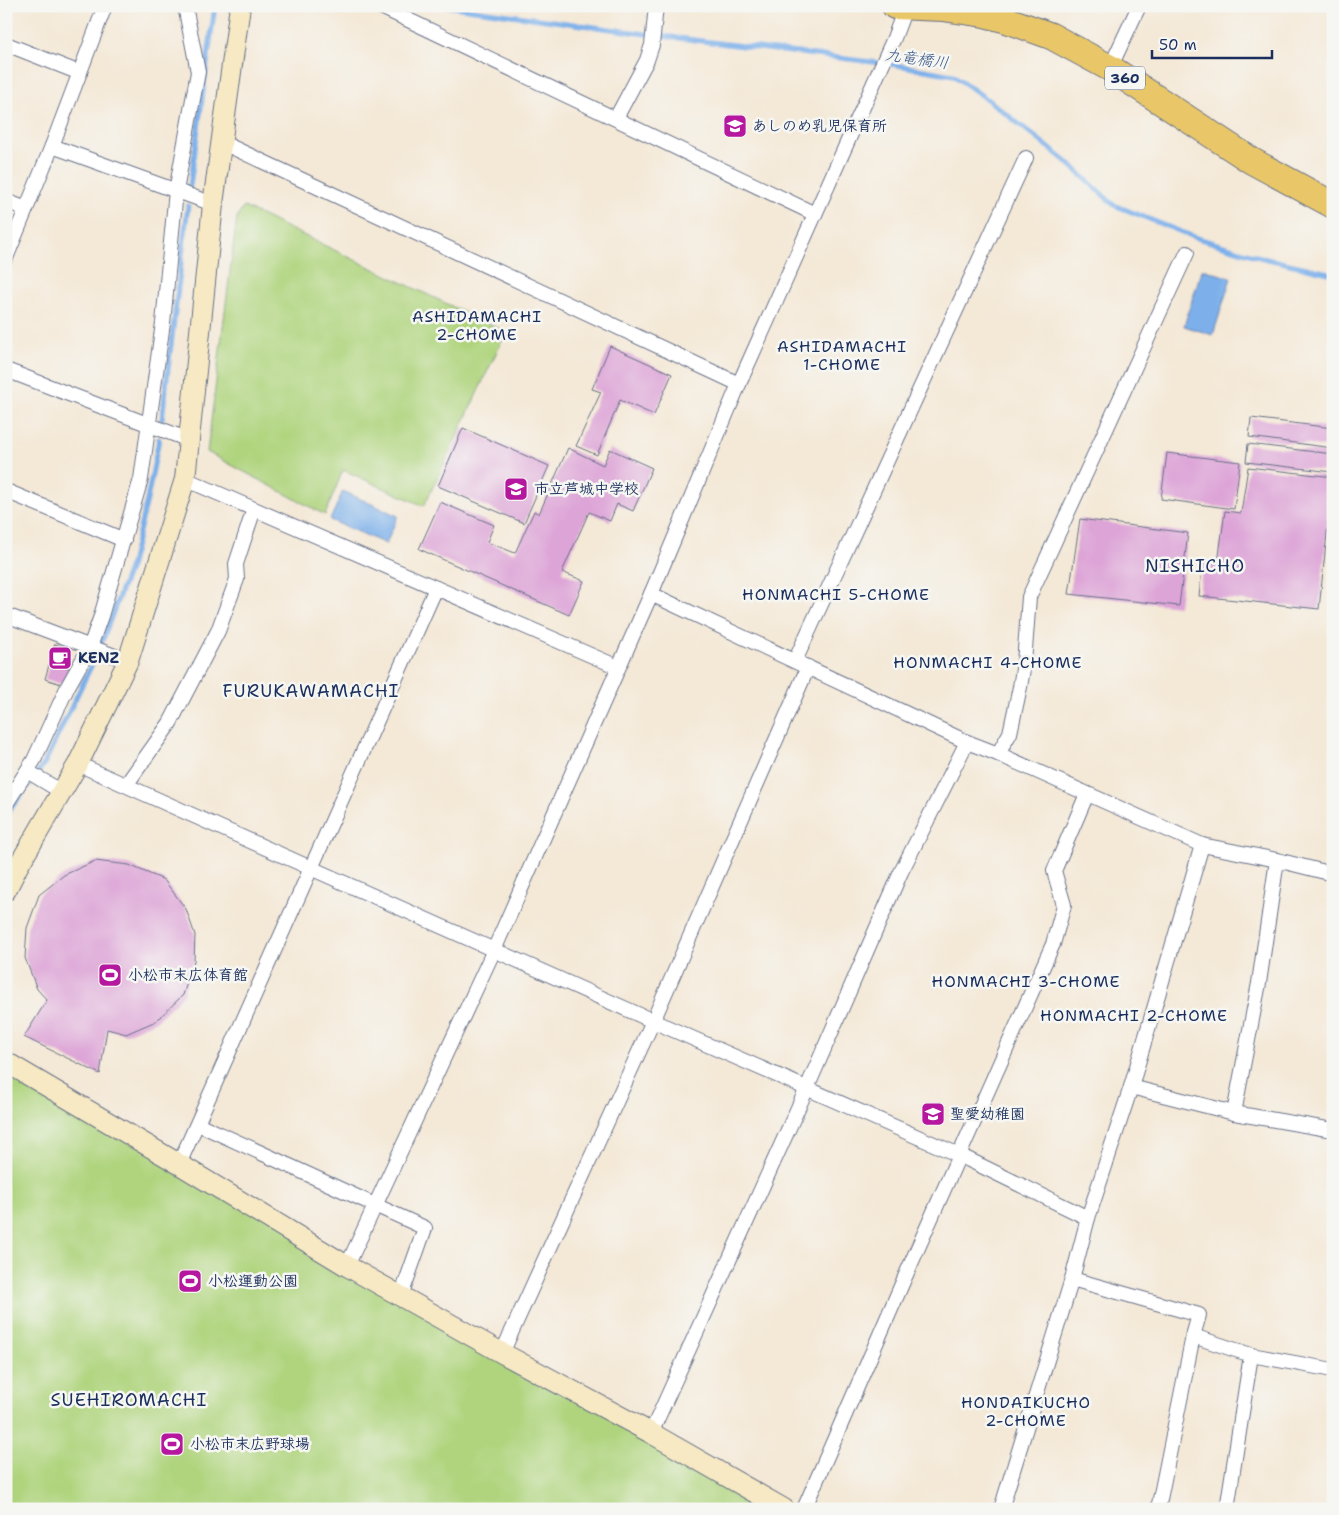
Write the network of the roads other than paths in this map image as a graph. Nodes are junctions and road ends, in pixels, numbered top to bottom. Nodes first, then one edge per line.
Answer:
1 (105, 6) edge
2 (185, 6) edge
3 (240, 6) edge
4 (379, 6) edge
5 (656, 6) edge
6 (902, 6) edge
7 (1140, 6) edge
8 (6, 44) edge
9 (1110, 68) junction
10 (80, 73) junction
11 (616, 118) junction
12 (221, 142) junction
13 (52, 146) junction
14 (1026, 158) dead end
15 (176, 191) junction
16 (6, 201) edge
17 (213, 204) junction
18 (1333, 205) edge
19 (26, 209) junction
20 (815, 214) junction
21 (1187, 253) dead end
22 (6, 258) edge
23 (6, 370) edge
24 (738, 384) junction
25 (148, 424) junction
26 (189, 440) junction
27 (185, 479) junction
28 (6, 490) edge
29 (254, 509) junction
30 (124, 540) junction
31 (436, 588) junction
32 (651, 594) junction
33 (6, 615) edge
34 (90, 647) junction
35 (128, 661) junction
36 (802, 664) junction
37 (618, 667) junction
38 (967, 742) junction
39 (998, 754) junction
40 (78, 764) junction
41 (28, 772) junction
42 (126, 785) junction
43 (62, 792) junction
44 (1087, 794) junction
45 (6, 804) edge
46 (1202, 845) junction
47 (1277, 860) junction
48 (12, 866) edge
49 (312, 869) junction
50 (1333, 874) edge
51 (6, 890) edge
52 (494, 950) junction
53 (653, 1021) junction
54 (6, 1062) edge
55 (1131, 1087) junction
56 (807, 1088) junction
57 (1234, 1113) junction
58 (198, 1124) junction
59 (1333, 1130) edge
60 (959, 1155) junction
61 (179, 1164) junction
62 (374, 1206) junction
63 (1088, 1218) junction
64 (347, 1266) junction
65 (1072, 1279) junction
66 (401, 1296) junction
67 (1193, 1336) junction
68 (502, 1353) junction
69 (1251, 1355) junction
70 (1333, 1370) edge
71 (651, 1433) junction
72 (784, 1509) edge
73 (804, 1509) edge
74 (1002, 1509) edge
75 (1158, 1509) edge
76 (1227, 1509) edge

1 - 10 street
2 - 15 street
3 - 12 street
4 - 11 street
5 - 11 street
6 - 9 highway, 360
6 - 20 street
7 - 9 street
8 - 10 street
9 - 18 highway, 360
10 - 13 street
11 - 20 street
12 - 17 street
12 - 24 street
13 - 15 street
13 - 19 street
14 - 36 street
15 - 17 street
15 - 25 street
16 - 19 street
17 - 26 street
19 - 22 street
20 - 24 street
21 - 39 street
23 - 25 street
24 - 32 street
25 - 26 street
25 - 30 street
26 - 27 street
27 - 29 street
27 - 35 street
28 - 30 street
29 - 31 street
29 - 42 street
30 - 34 street
31 - 37 street
31 - 49 street
32 - 36 street
32 - 37 street
33 - 34 street
34 - 35 street
34 - 41 street
35 - 40 street
36 - 38 street
36 - 53 street
37 - 52 street
38 - 39 street
38 - 56 street
39 - 44 street
40 - 42 street
40 - 43 street
41 - 43 street
41 - 45 street
42 - 49 street
43 - 48 street
44 - 46 street
44 - 60 street
46 - 47 street
46 - 55 street
47 - 50 street
47 - 57 street
48 - 51 street
49 - 52 street
49 - 58 street
52 - 53 street
52 - 62 street
53 - 56 street
53 - 68 street
54 - 61 street
55 - 57 street
55 - 63 street
56 - 60 street
56 - 71 street
57 - 59 street
58 - 61 street
58 - 62 street
60 - 63 street
60 - 73 street
61 - 64 street
62 - 64 street
62 - 66 street
63 - 65 street
64 - 66 street
65 - 67 street
65 - 74 street
66 - 68 street
67 - 69 street
67 - 75 street
68 - 71 street
69 - 70 street
69 - 76 street
71 - 72 street

